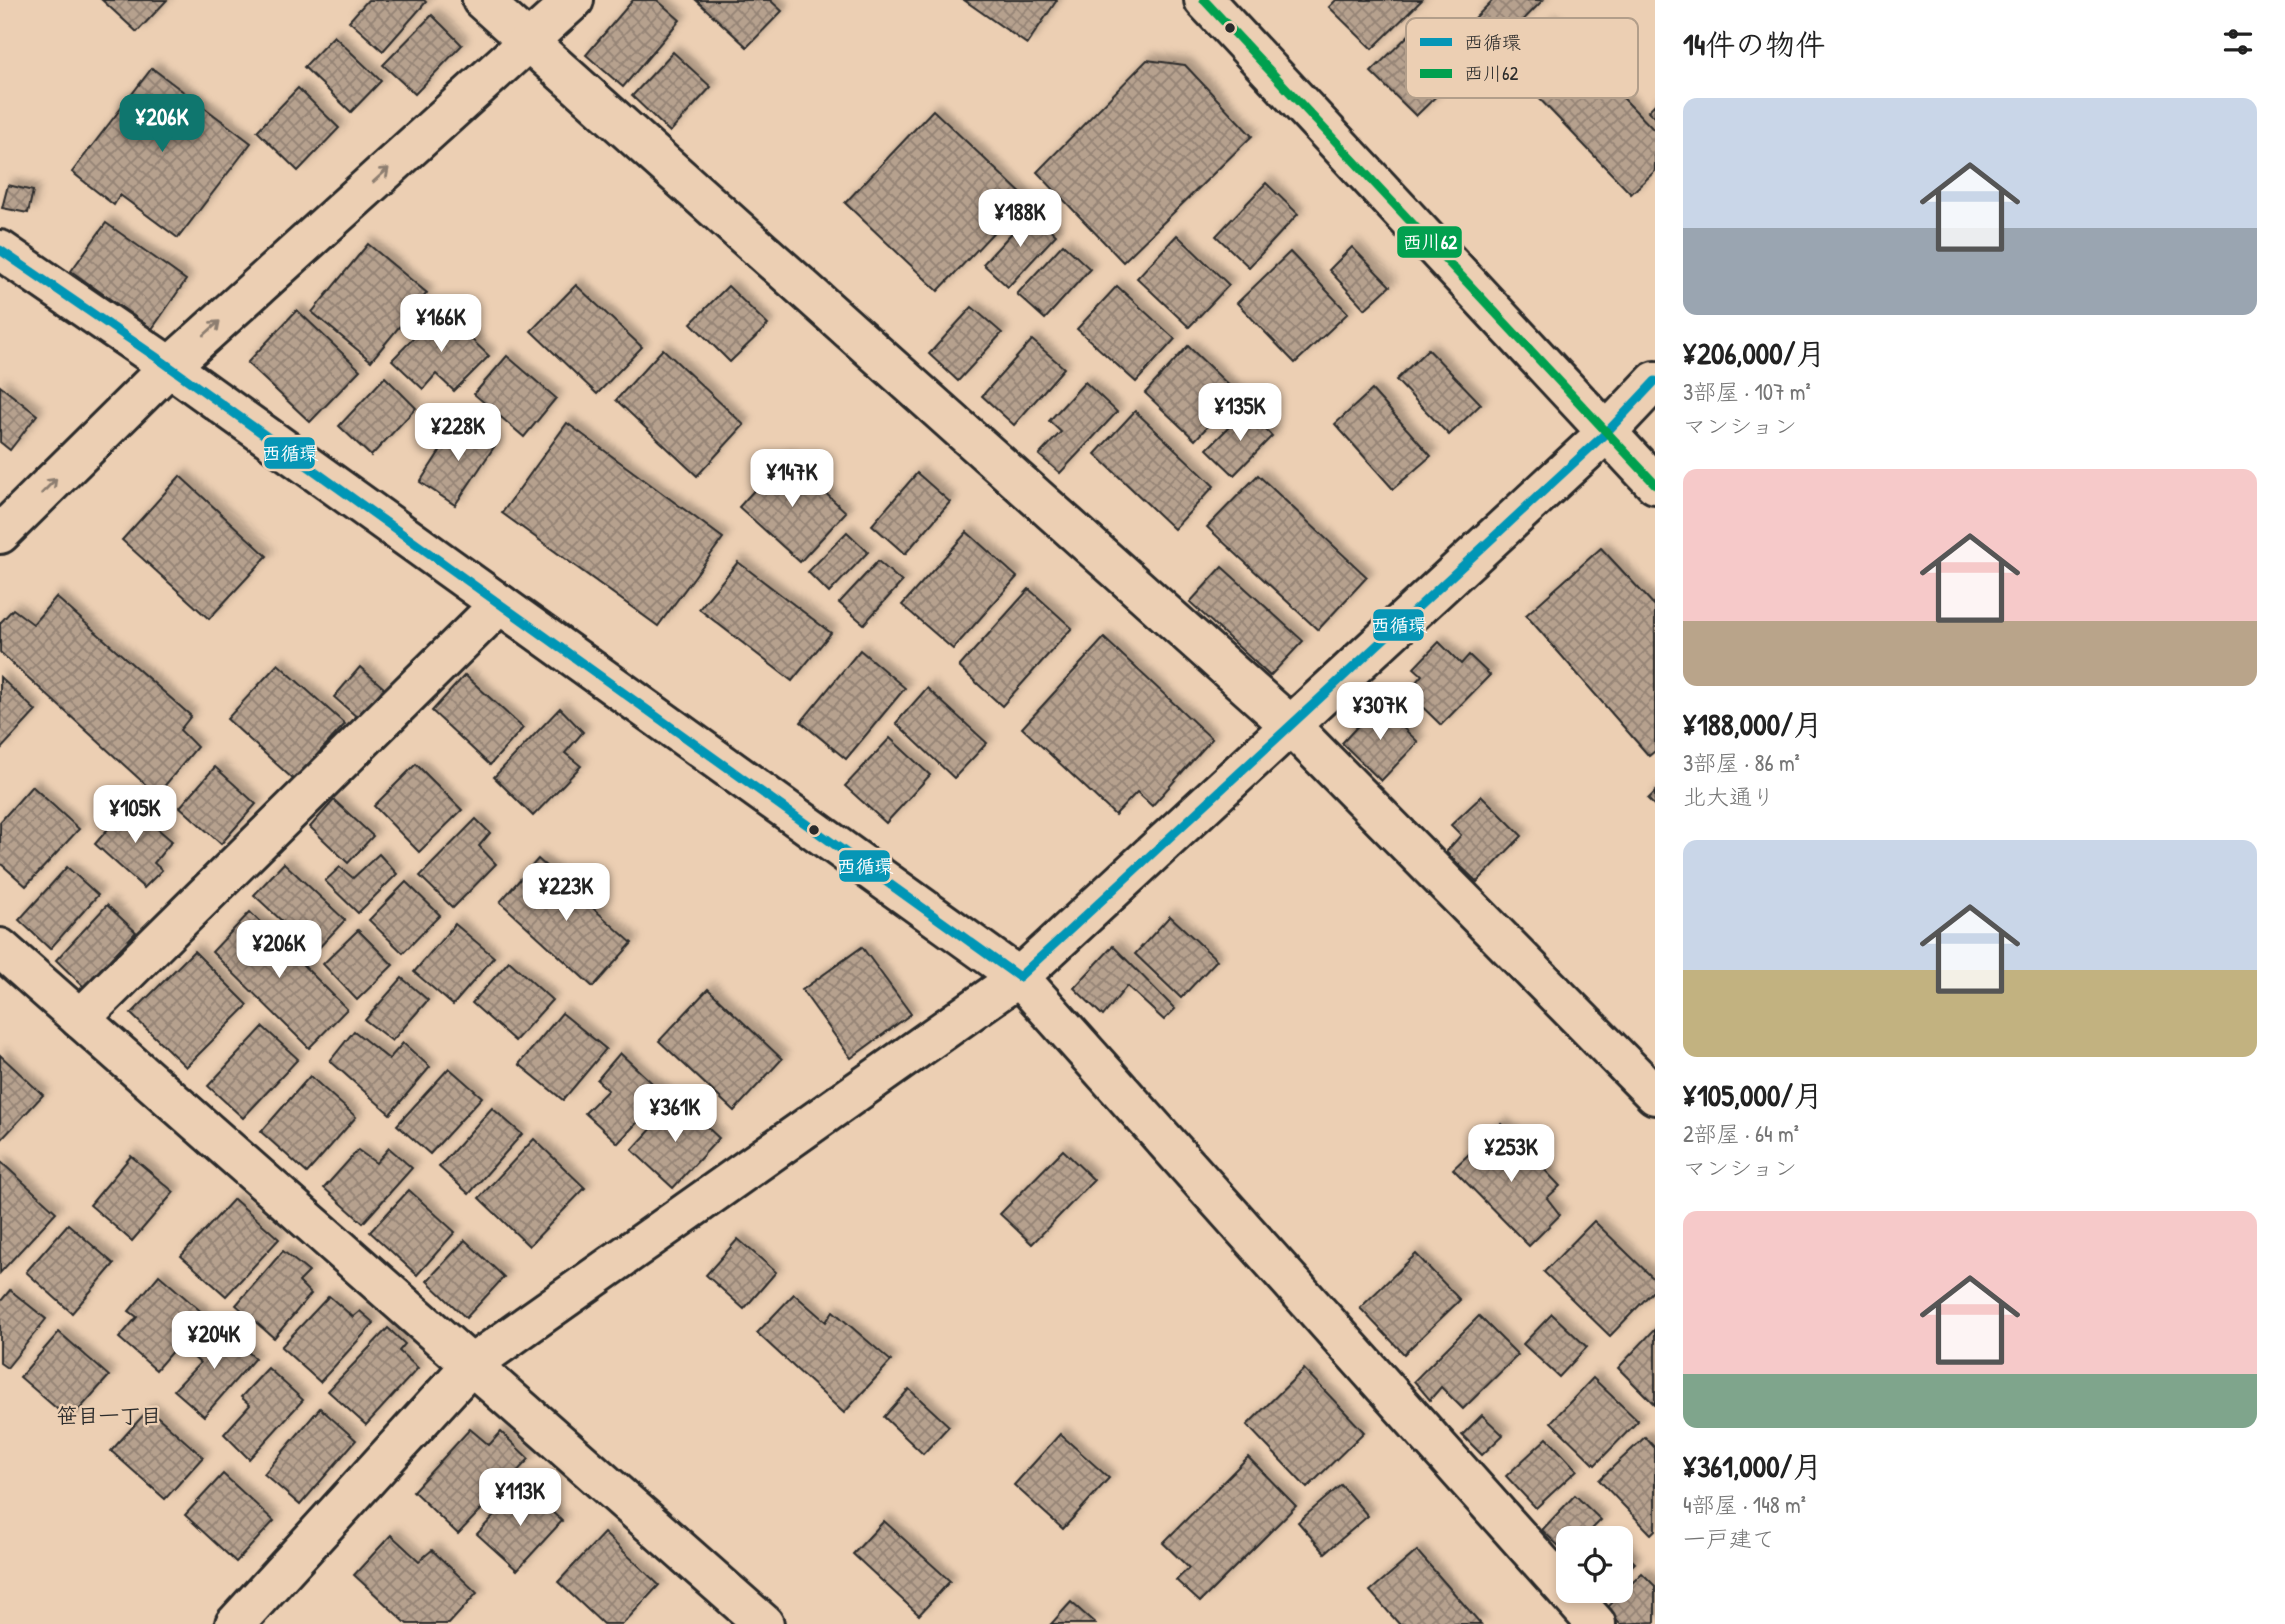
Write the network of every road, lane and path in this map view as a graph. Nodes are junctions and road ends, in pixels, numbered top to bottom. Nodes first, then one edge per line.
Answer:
1 (482, 0) edge
2 (574, 0) edge
3 (1204, 0) edge
4 (528, 41) junction
5 (0, 250) edge
6 (169, 367) junction
7 (1655, 381) edge
8 (1606, 433) junction
9 (1655, 484) edge
10 (0, 534) edge
11 (500, 604) junction
12 (1290, 725) junction
13 (0, 948) edge
14 (1019, 977) junction
15 (80, 1019) junction
16 (1655, 1095) edge
17 (472, 1364) junction
18 (235, 1624) edge
19 (764, 1624) edge
20 (1596, 1624) edge

1 - 4 street
2 - 4 street
3 - 8 street
6 -> 4 street
4 - 12 street
5 - 6 street
10 -> 6 street
6 - 11 street
7 - 8 street
8 - 9 street
8 - 12 street
11 - 14 street
11 - 15 street
12 - 14 street
12 - 16 street
13 - 15 street
14 - 17 street
14 - 20 street
15 - 17 street
17 - 18 street
17 - 19 street

